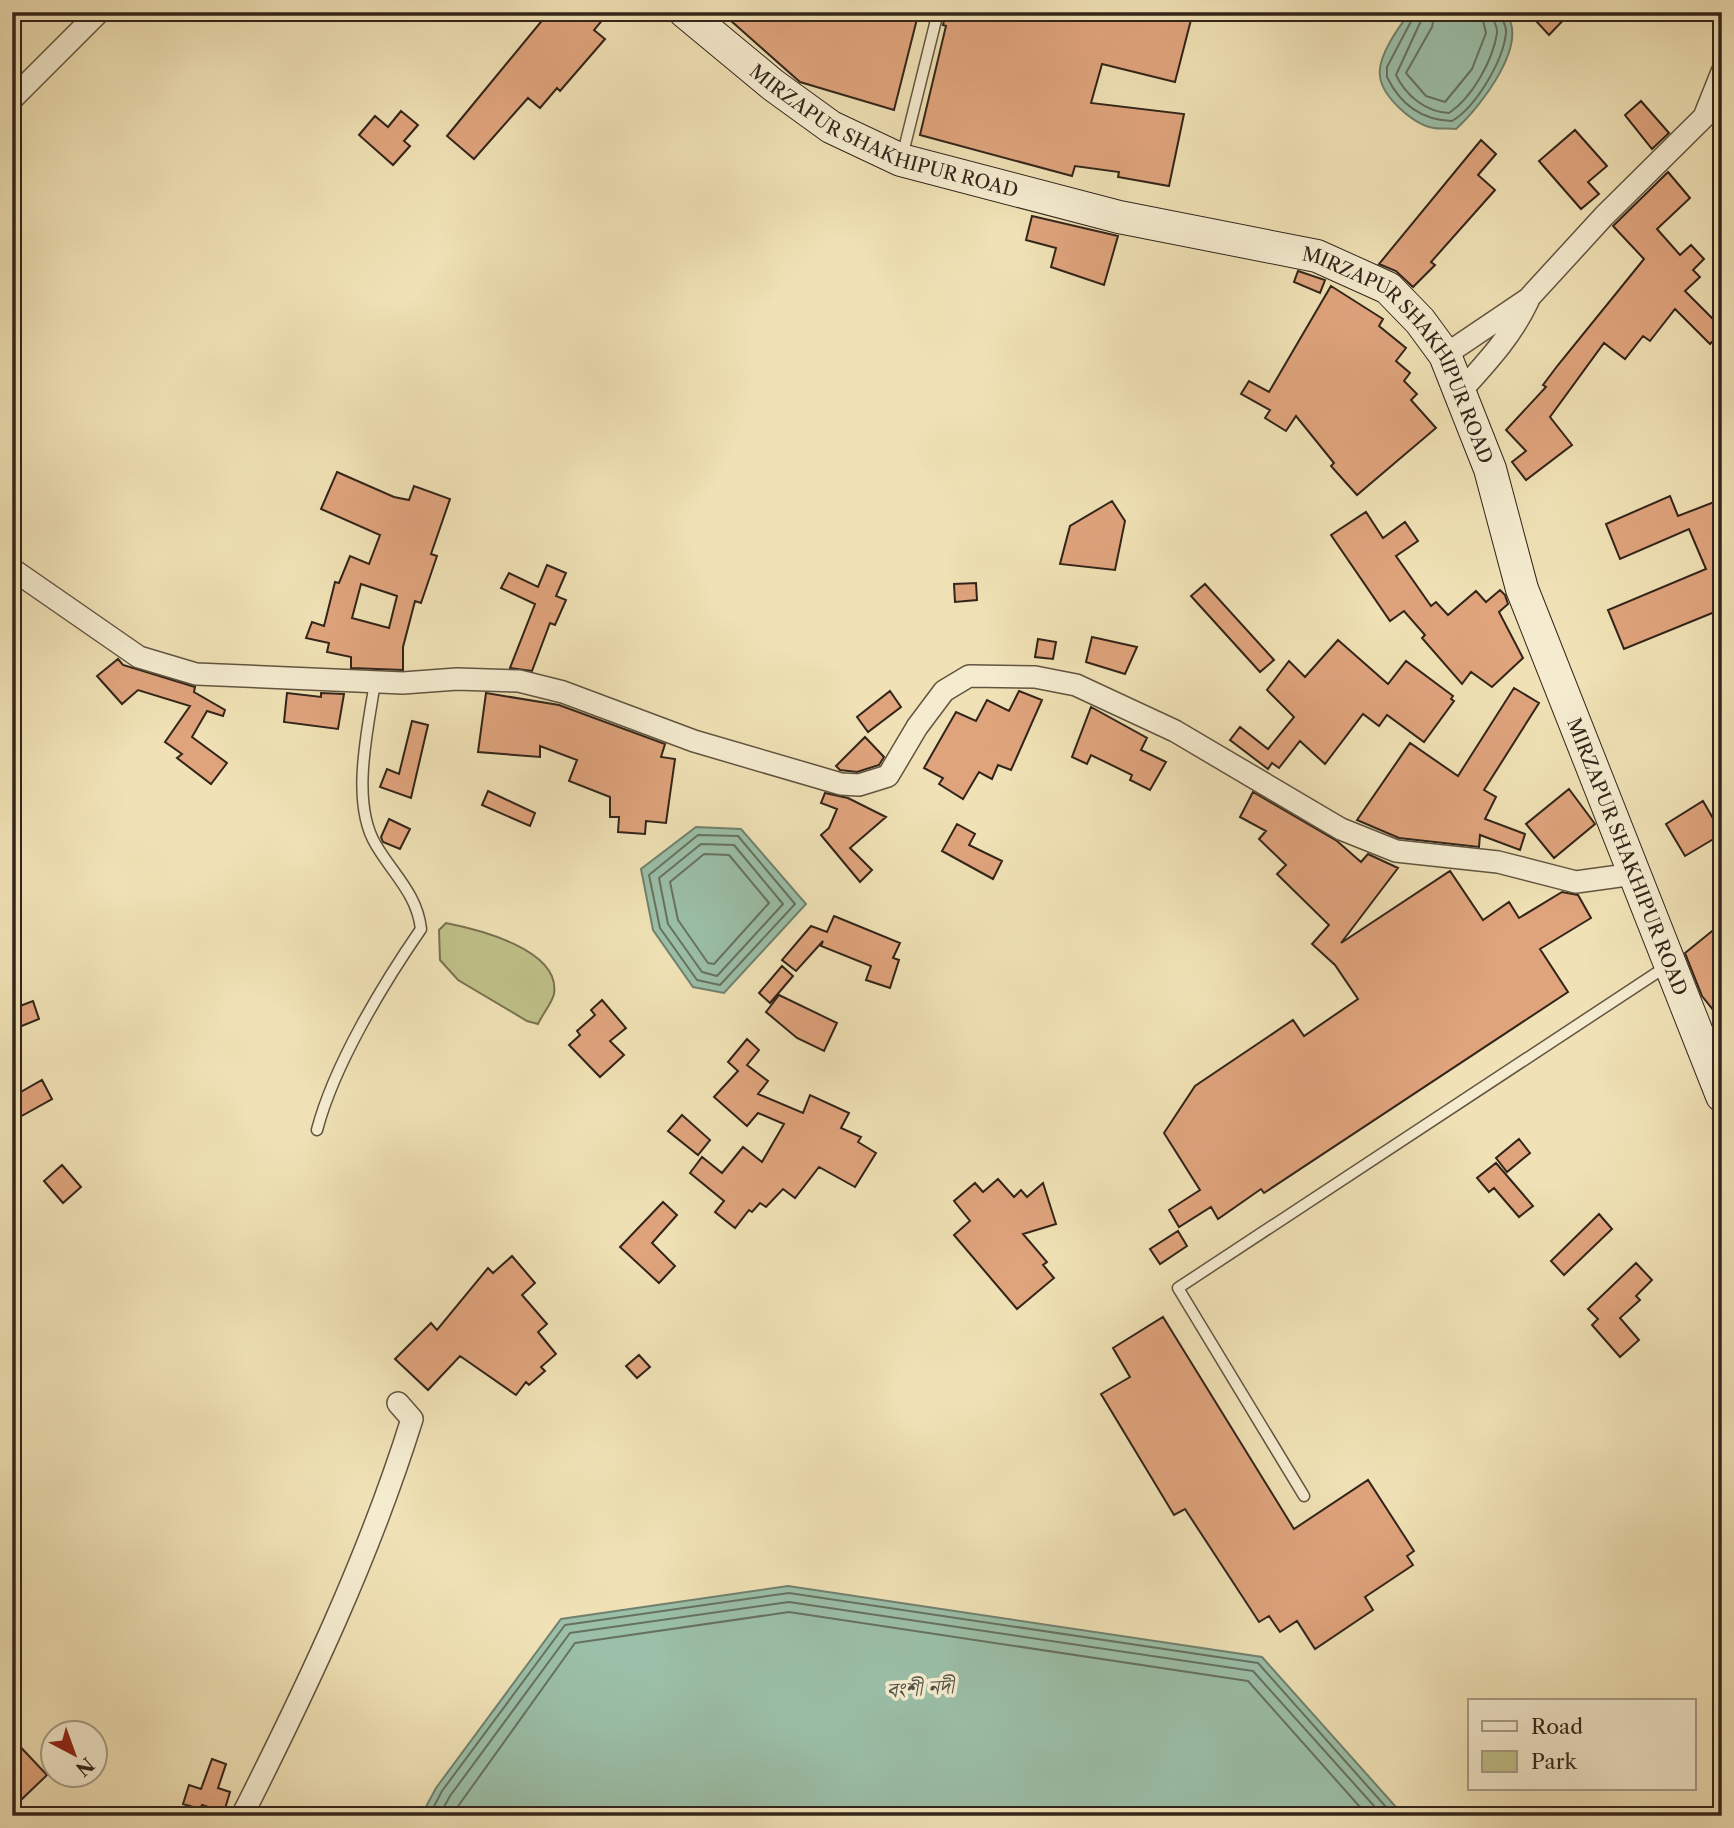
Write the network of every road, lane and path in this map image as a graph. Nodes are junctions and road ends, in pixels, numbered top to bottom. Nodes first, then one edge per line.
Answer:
1 (99, 12) edge
2 (685, 12) edge
3 (938, 12) edge
4 (1722, 72) edge
5 (12, 99) edge
6 (1722, 103) edge
7 (1704, 117) junction
8 (901, 160) junction
9 (1528, 299) junction
10 (1445, 355) junction
11 (1460, 392) junction
12 (12, 569) edge
13 (375, 682) junction
14 (1634, 874) junction
15 (1670, 965) junction
16 (1722, 1096) edge
17 (317, 1130) dead end
18 (398, 1403) dead end
19 (1304, 1496) dead end
20 (242, 1816) edge

1 - 5 street
2 - 8 main road, MIRZAPUR SHAKHIPUR ROAD
3 - 8 lane
4 - 7 street
6 - 7 street
7 - 9 street
8 - 10 main road, MIRZAPUR SHAKHIPUR ROAD
9 - 10 street
9 - 11 street
10 - 11 main road, MIRZAPUR SHAKHIPUR ROAD
11 - 14 main road, MIRZAPUR SHAKHIPUR ROAD
12 - 13 street
13 - 14 street
13 - 17 lane
14 - 15 main road, MIRZAPUR SHAKHIPUR ROAD
15 - 16 main road, MIRZAPUR SHAKHIPUR ROAD
15 - 19 lane
18 - 20 street

